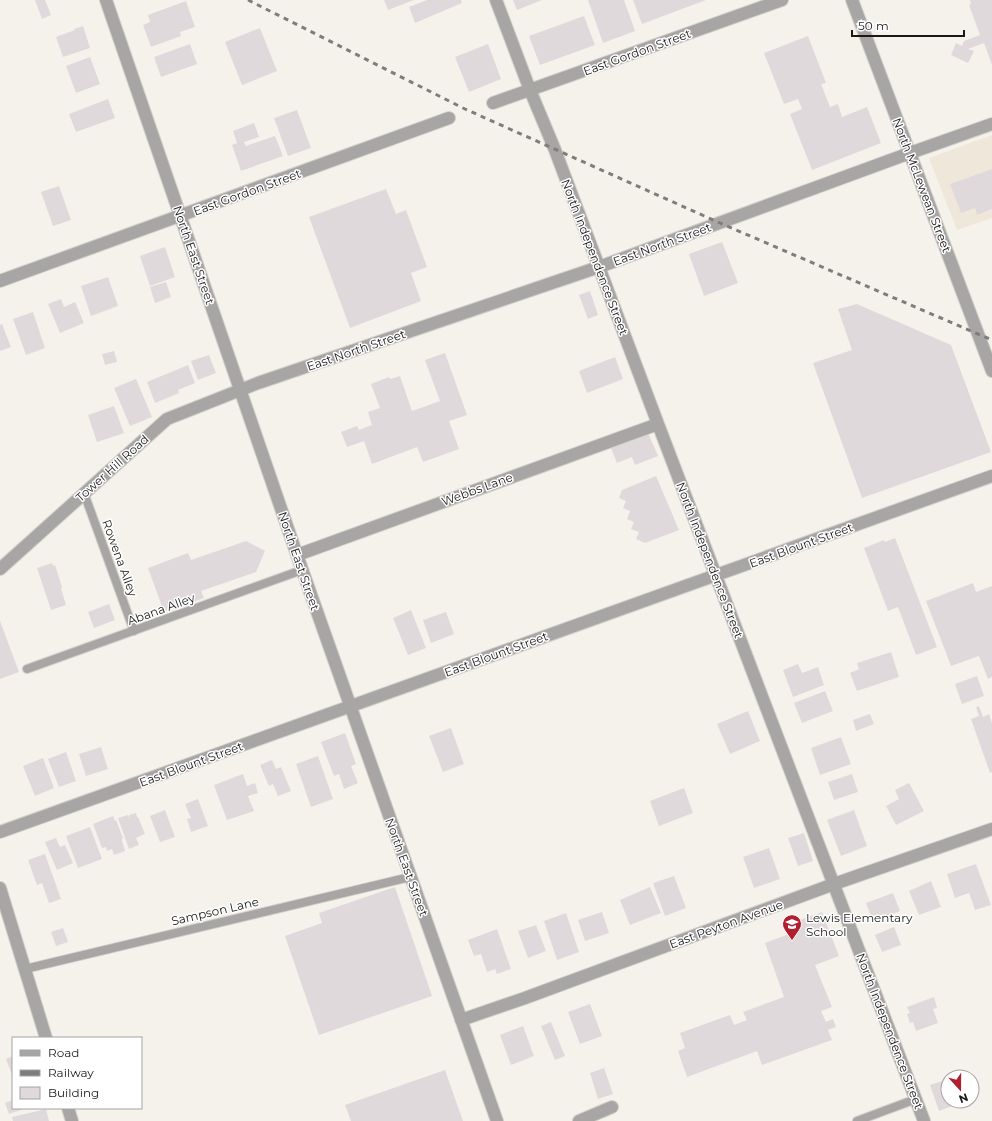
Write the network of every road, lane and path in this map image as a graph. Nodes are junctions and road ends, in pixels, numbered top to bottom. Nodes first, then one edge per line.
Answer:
1 (106, 0) edge
2 (496, 0) edge
3 (782, 0) edge
4 (852, 0) edge
5 (530, 90) junction
6 (493, 103) dead end
7 (449, 118) dead end
8 (992, 124) edge
9 (910, 153) junction
10 (181, 216) junction
11 (599, 268) junction
12 (0, 281) edge
13 (992, 371) edge
14 (240, 391) junction
15 (658, 424) junction
16 (992, 476) edge
17 (84, 493) junction
18 (297, 555) junction
19 (0, 569) edge
20 (302, 570) junction
21 (716, 575) junction
22 (134, 631) junction
23 (27, 669) dead end
24 (350, 707) junction
25 (992, 829) edge
26 (0, 832) edge
27 (410, 877) junction
28 (834, 884) junction
29 (0, 888) edge
30 (25, 969) junction
31 (462, 1020) junction
32 (46, 1037) edge
33 (916, 1100) junction
34 (612, 1107) dead end
35 (68, 1109) edge
36 (72, 1121) edge
37 (497, 1121) edge
38 (579, 1121) edge
39 (857, 1121) edge
40 (924, 1121) edge

1 - 10 street, North East Street
2 - 5 street, North Independence Street
3 - 5 street, East Gordon Street
4 - 9 street, North McLewean Street
5 - 6 street, East Gordon Street
5 - 11 street, North Independence Street
7 - 10 street, East Gordon Street
8 - 9 street, East North Street
9 - 11 street, East North Street
9 - 13 street, North McLewean Street
10 - 12 street, East Gordon Street
10 - 14 street, North East Street
11 - 14 street, East North Street
11 - 15 street, North Independence Street
14 - 17 street, Tower Hill Road
14 - 18 street, North East Street
15 - 18 street, Webbs Lane
15 - 21 street, North Independence Street
16 - 21 street, East Blount Street
17 - 19 street, Tower Hill Road
17 - 22 lane, Rowena Alley
18 - 20 street, North East Street
20 - 22 lane, Abana Alley
20 - 24 street, North East Street
21 - 24 street, East Blount Street
21 - 28 street, North Independence Street
22 - 23 lane, Abana Alley
24 - 26 street, East Blount Street
24 - 27 street, North East Street
25 - 28 street, East Peyton Avenue
27 - 30 lane, Sampson Lane
27 - 31 street, North East Street
28 - 31 street, East Peyton Avenue
28 - 33 street, North Independence Street
29 - 30 street
30 - 32 street
31 - 37 street, North East Street
33 - 39 lane
33 - 40 street, North Independence Street
34 - 38 street
35 - 36 street

